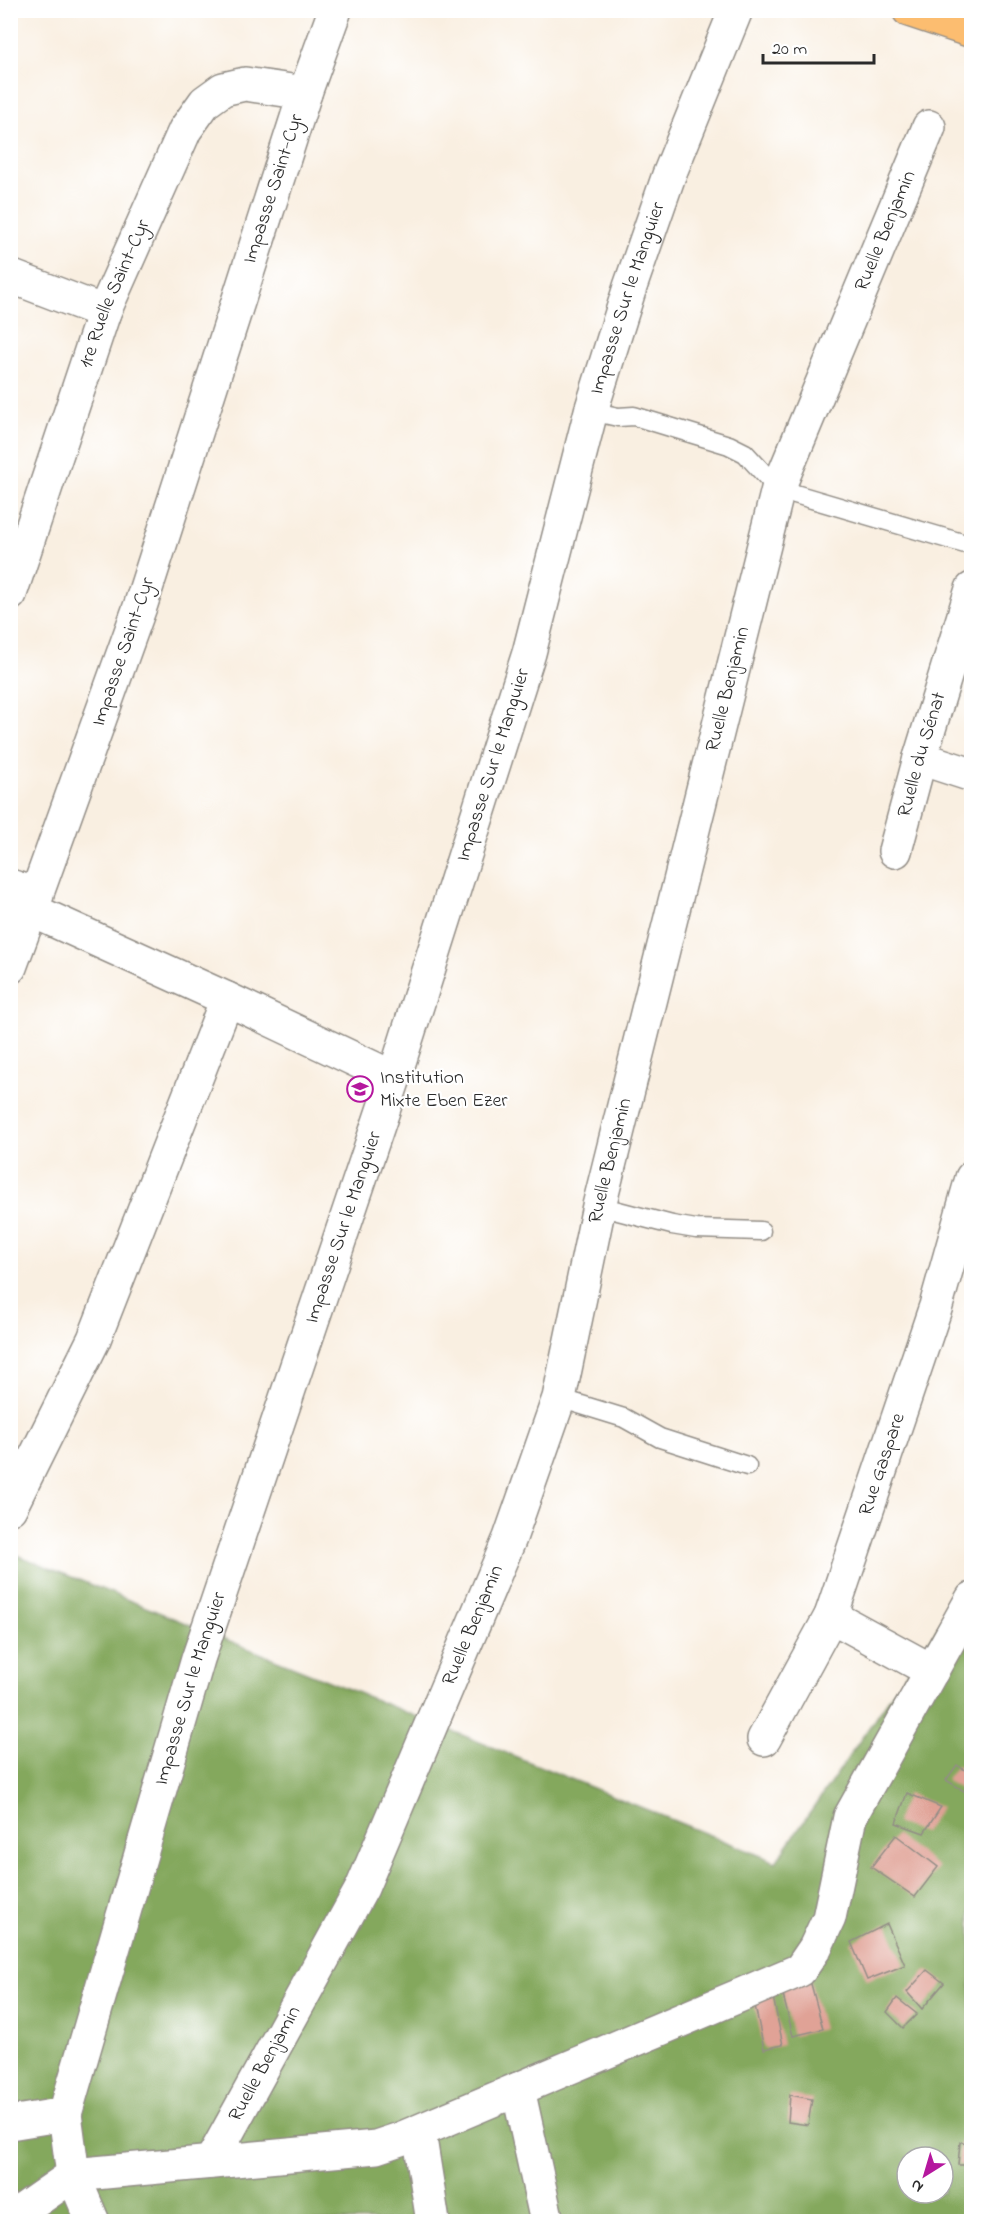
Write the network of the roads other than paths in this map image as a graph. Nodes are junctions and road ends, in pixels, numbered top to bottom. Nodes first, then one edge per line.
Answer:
1 (335, 10) edge
2 (736, 10) edge
3 (909, 10) edge
4 (972, 31) edge
5 (305, 93) junction
6 (929, 127) dead end
7 (11, 276) edge
8 (104, 312) junction
9 (591, 411) junction
10 (778, 489) junction
11 (972, 546) edge
12 (972, 589) edge
13 (10, 594) edge
14 (920, 758) junction
15 (972, 775) edge
16 (895, 851) dead end
17 (26, 897) edge
18 (10, 967) edge
19 (227, 999) junction
20 (394, 1077) junction
21 (972, 1178) edge
22 (599, 1206) junction
23 (761, 1231) dead end
24 (559, 1398) junction
25 (747, 1466) dead end
26 (10, 1508) edge
27 (972, 1599) edge
28 (831, 1616) junction
29 (932, 1671) junction
30 (764, 1739) dead end
31 (519, 2089) junction
32 (65, 2114) junction
33 (10, 2123) edge
34 (419, 2132) junction
35 (211, 2163) junction
36 (73, 2175) junction
37 (10, 2220) edge
38 (93, 2222) edge
39 (433, 2222) edge
40 (547, 2222) edge

1 - 5 street, Impasse Saint-Cyr
2 - 9 street, Impasse Sur le Manguier
3 - 4 main road
5 - 8 street, 1re Ruelle Saint-Cyr
5 - 17 street, Impasse Saint-Cyr
6 - 10 street, Ruelle Benjamin
7 - 8 street
8 - 13 street, 1re Ruelle Saint-Cyr
9 - 10 lane
9 - 20 street, Impasse Sur le Manguier
10 - 11 lane
10 - 22 street, Ruelle Benjamin
12 - 14 street, Ruelle du Sénat
14 - 15 street
14 - 16 street, Ruelle du Sénat
17 - 18 street, Impasse Saint-Cyr
17 - 19 street
19 - 20 street
19 - 26 street
20 - 32 street, Impasse Sur le Manguier
21 - 28 street, Rue Gaspare
22 - 23 lane
22 - 24 street, Ruelle Benjamin
24 - 25 lane
24 - 35 street, Ruelle Benjamin
27 - 29 street
28 - 29 street
28 - 30 street, Rue Gaspare
29 - 31 street
31 - 34 street
31 - 40 street
32 - 33 street
32 - 36 street, Impasse Sur le Manguier
34 - 35 street
34 - 39 street
35 - 36 street
36 - 37 street
36 - 38 street, Impasse Sur le Manguier

